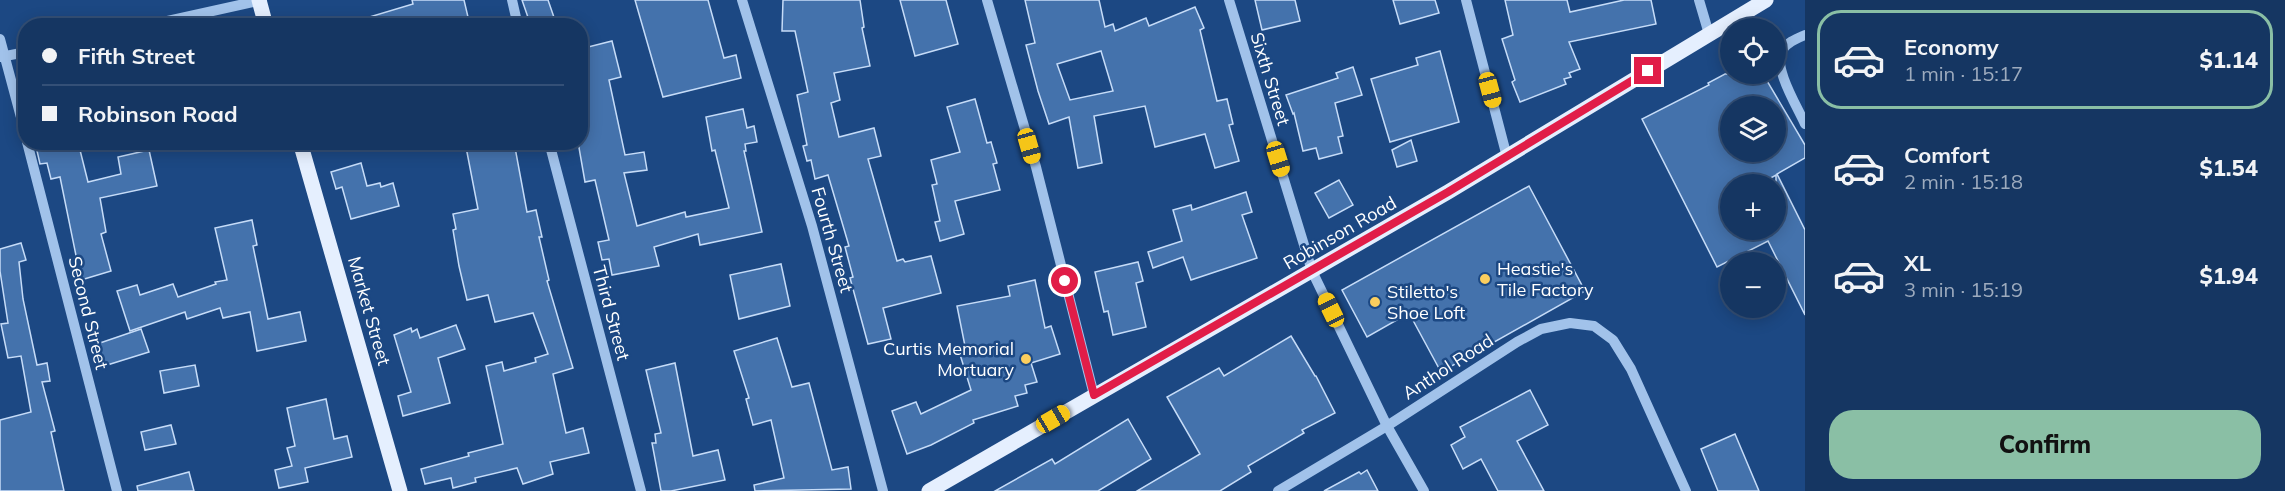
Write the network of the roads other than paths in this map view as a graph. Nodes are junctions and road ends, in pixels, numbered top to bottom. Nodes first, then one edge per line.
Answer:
1 (260, 0) edge
2 (512, 0) edge
3 (742, 0) edge
4 (987, 0) edge
5 (1229, 0) edge
6 (1466, 0) edge
7 (1699, 0) edge
8 (1766, 0) edge
9 (181, 18) edge
10 (264, 18) edge
11 (516, 18) edge
12 (1709, 34) junction
13 (1805, 35) edge
14 (0, 39) edge
15 (18, 54) edge
16 (3, 57) edge
17 (18, 109) edge
18 (1805, 124) edge
19 (29, 150) edge
20 (302, 150) edge
21 (551, 150) edge
22 (1507, 158) junction
23 (1312, 271) junction
24 (1094, 395) junction
25 (1387, 426) junction
26 (117, 491) edge
27 (400, 491) edge
28 (641, 491) edge
29 (883, 491) edge
30 (928, 491) edge
31 (1278, 491) edge
32 (1424, 491) edge
33 (1686, 491) edge

1 - 9 street
1 - 10 main road
2 - 11 street
3 - 29 street, Fourth Street
4 - 24 street
5 - 23 street, Sixth Street
6 - 22 street
7 - 12 street
8 - 12 main road, Robinson Road
12 - 22 main road, Robinson Road
13 - 18 street
14 - 16 street
15 - 16 street
16 - 17 street
19 - 26 street, Second Street
20 - 27 main road, Market Street
21 - 28 street, Third Street
22 - 23 main road, Robinson Road
23 - 24 main road, Robinson Road
23 - 25 street, Sixth Street
24 - 30 main road, Robinson Road
25 - 31 street, Anthol Road
25 - 32 street, Sixth Street
25 - 33 street, Anthol Road

